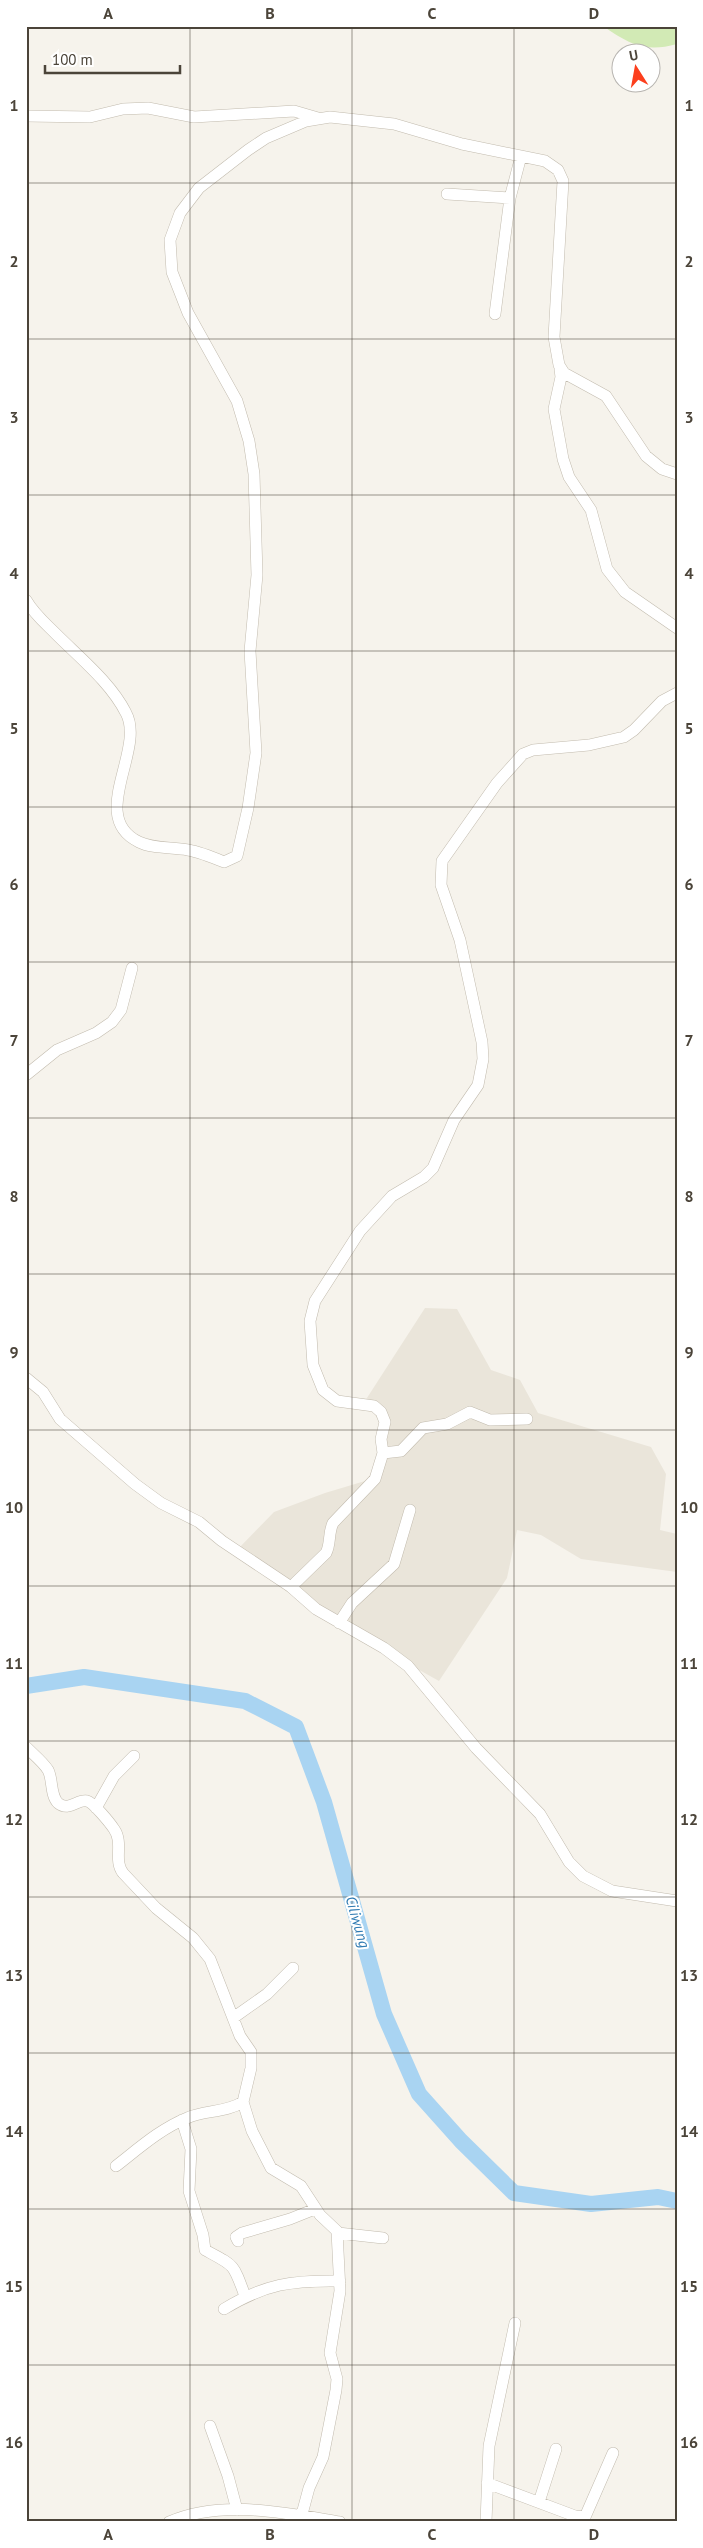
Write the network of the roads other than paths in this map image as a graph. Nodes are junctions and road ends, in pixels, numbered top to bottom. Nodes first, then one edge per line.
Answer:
1 (26, 116) edge
2 (330, 117) junction
3 (521, 156) junction
4 (447, 194) dead end
5 (510, 198) junction
6 (495, 314) dead end
7 (560, 369) junction
8 (677, 474) edge
9 (26, 600) edge
10 (677, 628) edge
11 (677, 693) edge
12 (132, 968) dead end
13 (26, 1074) edge
14 (26, 1378) edge
15 (527, 1419) dead end
16 (383, 1453) junction
17 (410, 1510) dead end
18 (291, 1587) junction
19 (338, 1623) junction
20 (26, 1747) edge
21 (134, 1756) dead end
22 (96, 1808) junction
23 (677, 1901) edge
24 (293, 1968) dead end
25 (233, 2018) junction
26 (243, 2102) junction
27 (182, 2120) junction
28 (116, 2166) dead end
29 (315, 2209) junction
30 (338, 2233) junction
31 (383, 2238) dead end
32 (238, 2241) dead end
33 (340, 2281) junction
34 (245, 2296) junction
35 (224, 2309) dead end
36 (515, 2323) dead end
37 (210, 2426) dead end
38 (556, 2449) dead end
39 (613, 2453) dead end
40 (487, 2484) junction
41 (539, 2502) junction
42 (237, 2510) junction
43 (302, 2514) junction
44 (169, 2522) edge
45 (340, 2522) edge
46 (486, 2522) edge

1 - 2 street
2 - 3 street
2 - 9 street
3 - 5 street
3 - 7 street
4 - 5 street
5 - 6 street
7 - 8 street
7 - 10 street
11 - 16 street
12 - 13 street
14 - 18 street
15 - 16 street
16 - 18 street
17 - 19 street
18 - 19 street
19 - 23 street
20 - 22 street
21 - 22 street
22 - 25 street
24 - 25 street
25 - 26 street
26 - 27 street
26 - 29 street
27 - 28 street
27 - 34 street
29 - 30 street
29 - 32 street
30 - 31 street
30 - 33 street
33 - 34 street
33 - 43 street
34 - 35 street
36 - 40 street
37 - 42 street
38 - 41 street
39 - 41 street
40 - 41 street
40 - 46 street
42 - 43 street
42 - 44 street
43 - 45 street

